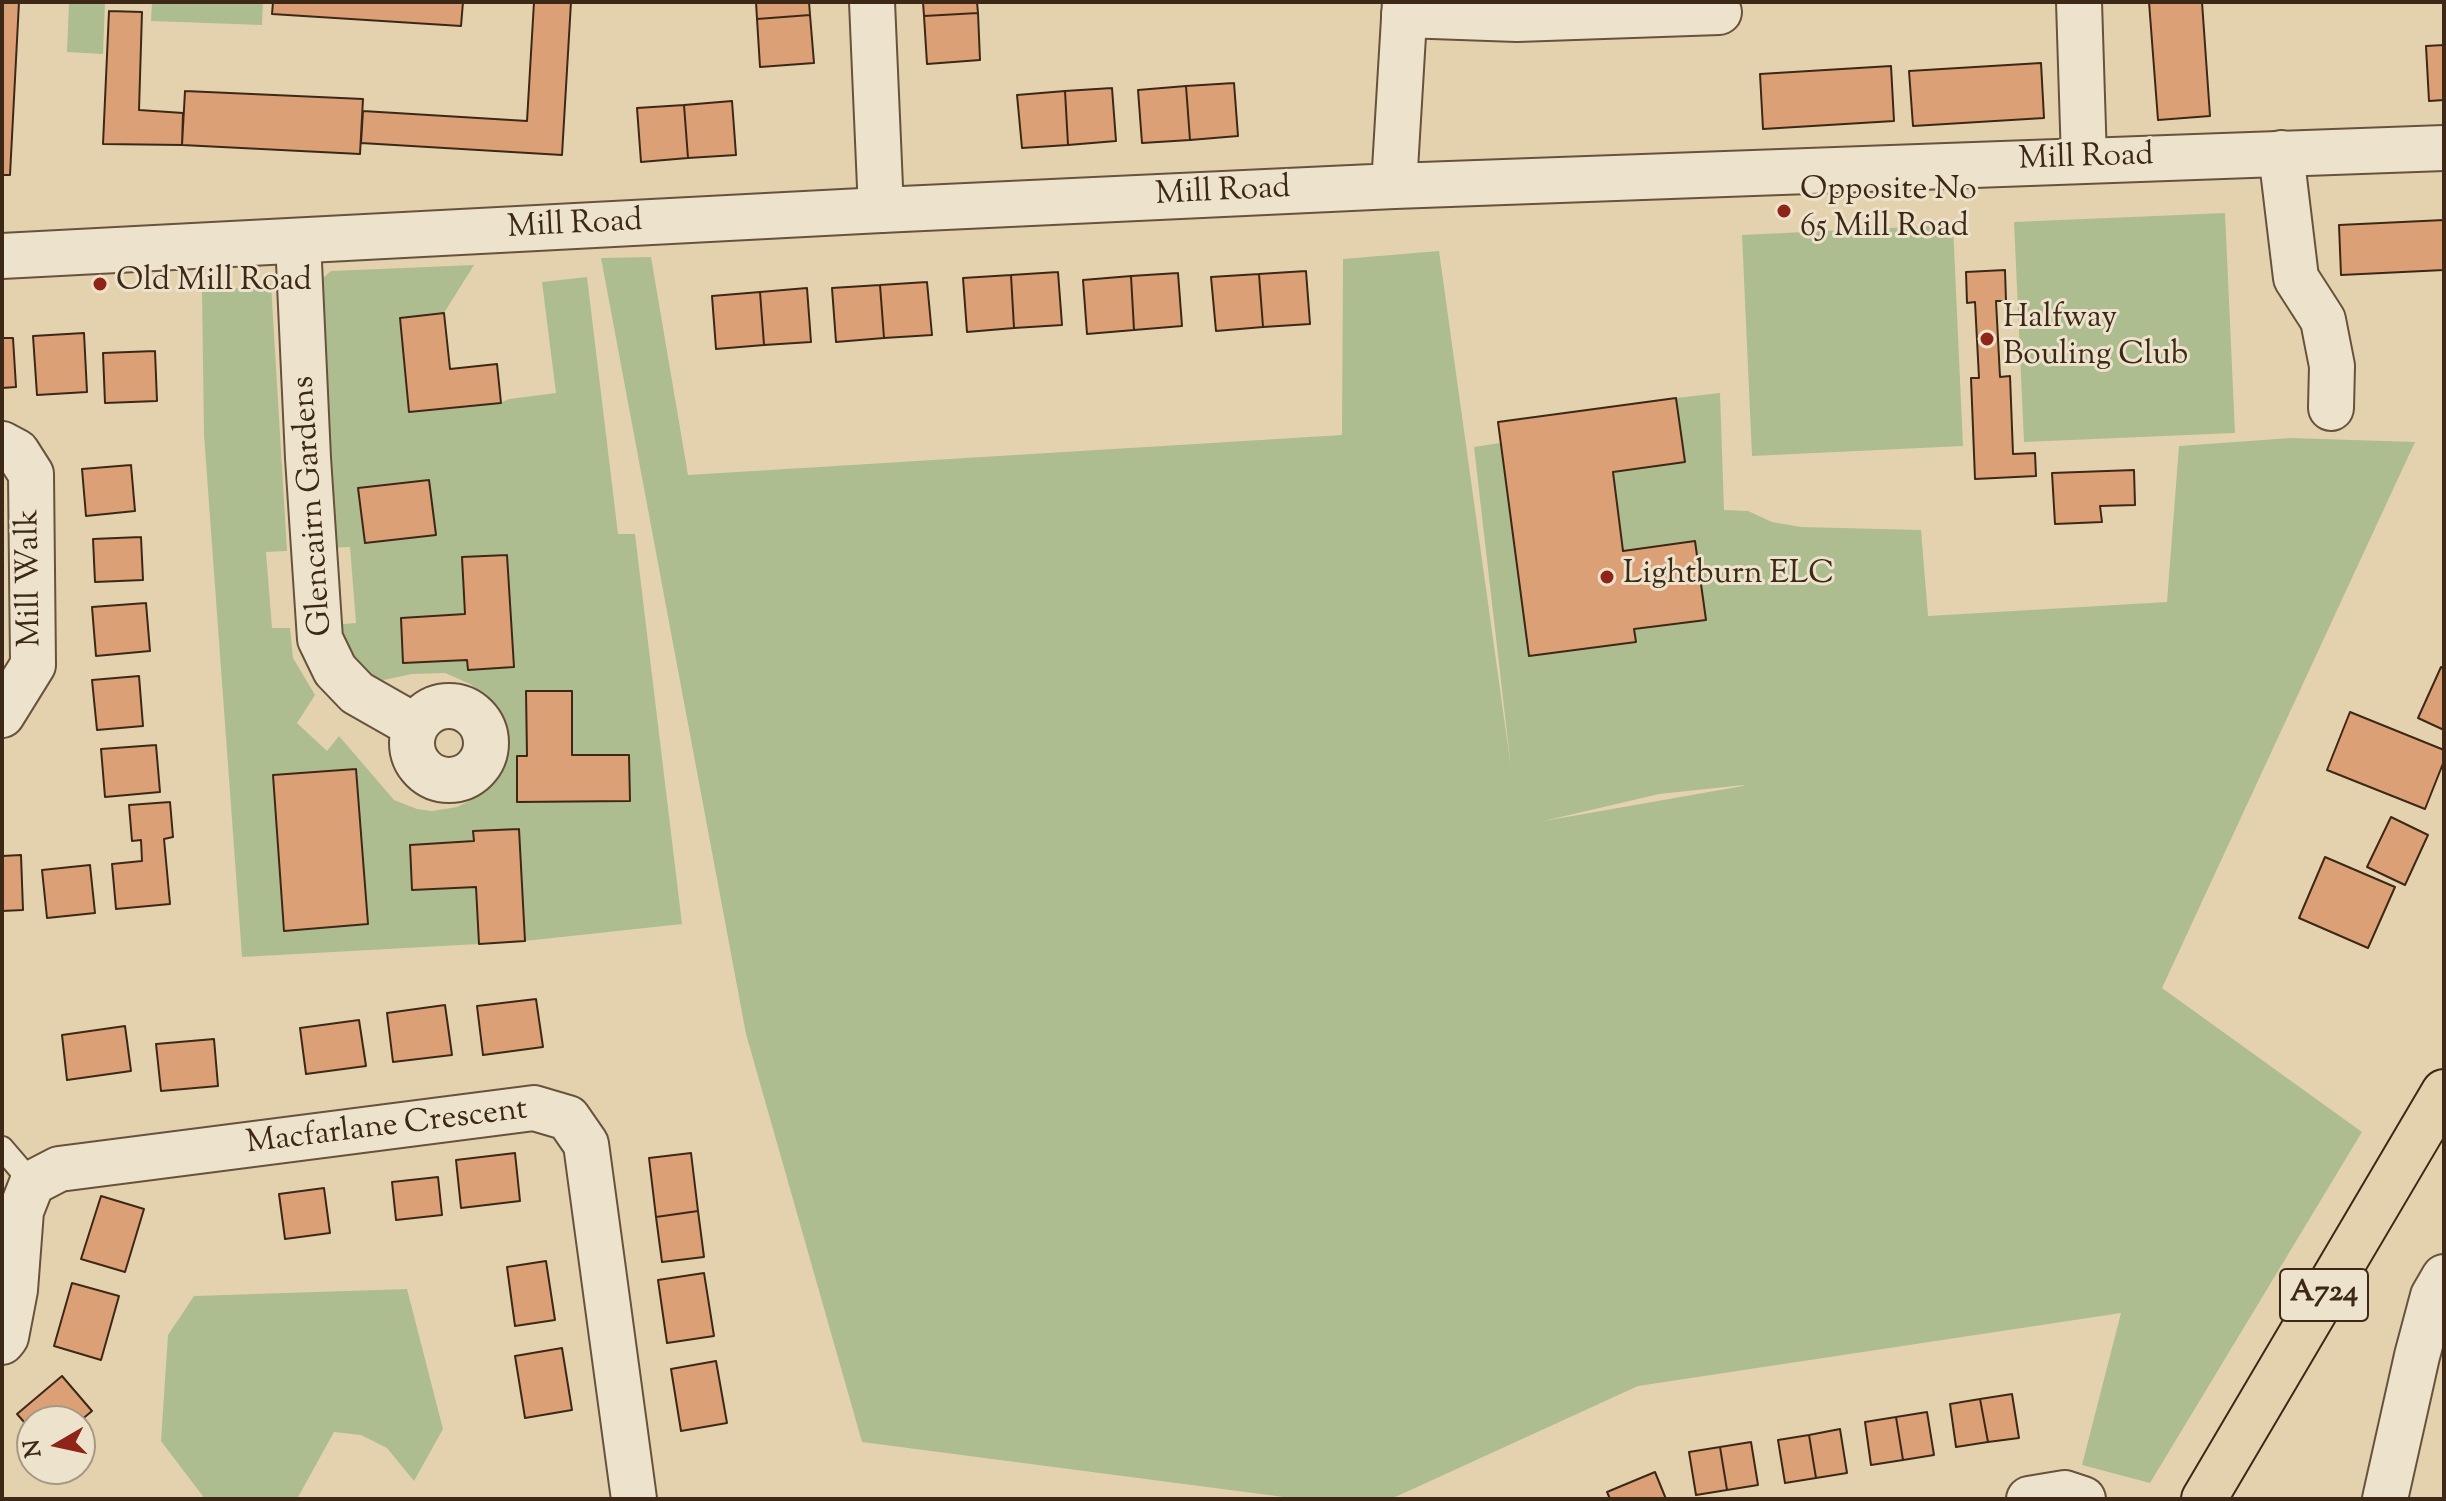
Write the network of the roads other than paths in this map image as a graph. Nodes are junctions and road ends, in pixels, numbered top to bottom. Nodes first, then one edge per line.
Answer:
1 (872, 2) edge
2 (2079, 2) edge
3 (1404, 8) edge
4 (1719, 12) dead end
5 (2444, 148) edge
6 (2281, 153) junction
7 (2084, 160) junction
8 (1394, 186) junction
9 (881, 210) junction
10 (298, 241) junction
11 (2, 256) edge
12 (2331, 408) dead end
13 (2, 444) edge
14 (2, 715) edge
15 (415, 726) dead end
16 (2444, 1092) edge
17 (2, 1148) edge
18 (32, 1183) junction
19 (2444, 1277) edge
20 (2, 1342) edge
21 (634, 1499) edge
22 (2029, 1499) edge
23 (2083, 1499) edge
24 (2204, 1499) edge
25 (2385, 1499) edge

1 - 9 street
2 - 7 street
3 - 4 street
3 - 8 street
5 - 6 street, Mill Road
6 - 7 street, Mill Road
6 - 12 street
7 - 8 street, Mill Road
8 - 9 street, Mill Road
9 - 10 street, Mill Road
10 - 11 street, Mill Road
10 - 15 street, Glencairn Gardens
13 - 14 street, Mill Walk
16 - 24 main road, A724
17 - 18 lane
18 - 20 street
18 - 21 street, Macfarlane Crescent
19 - 25 street
22 - 23 street

